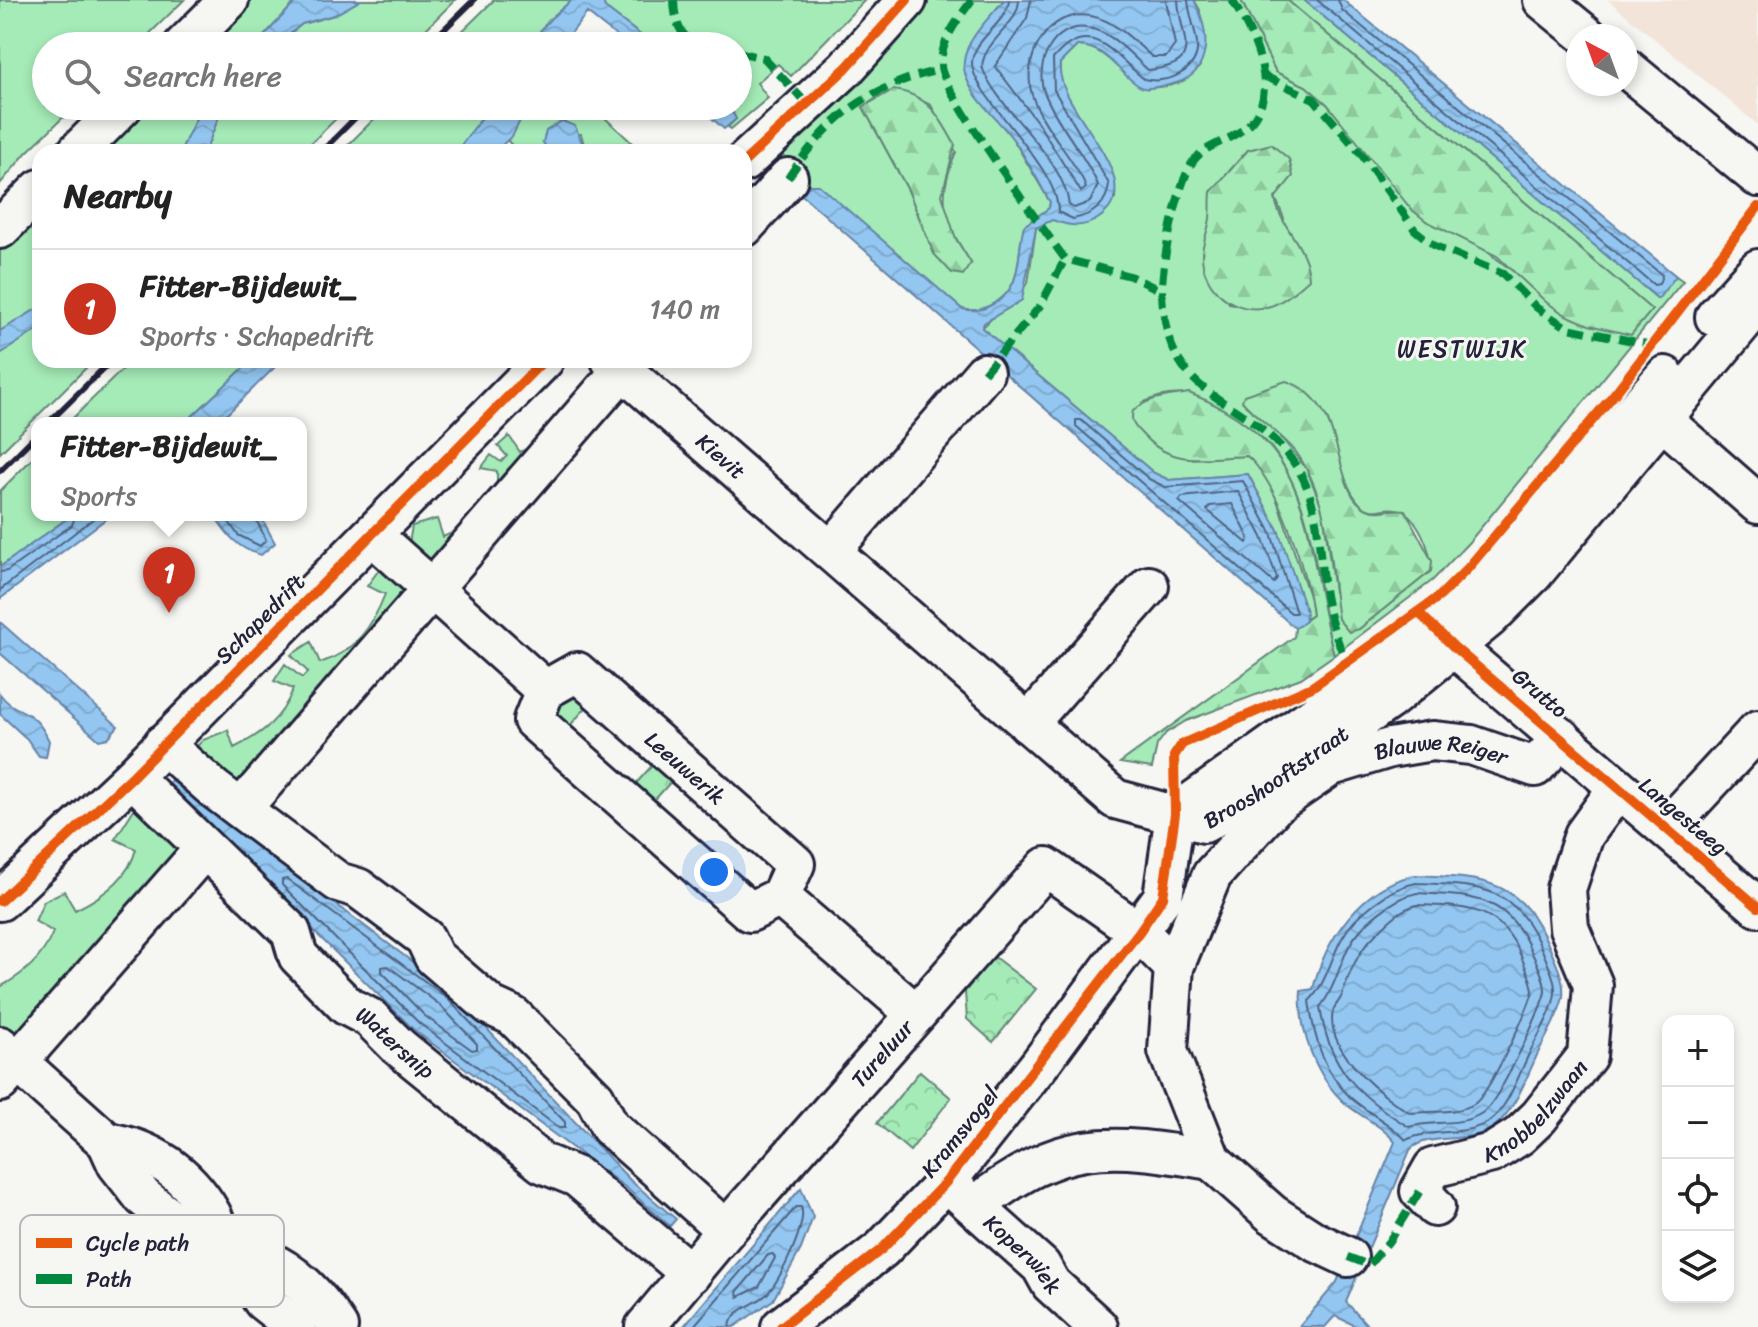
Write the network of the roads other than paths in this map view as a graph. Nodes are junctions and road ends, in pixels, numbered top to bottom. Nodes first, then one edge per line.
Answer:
1 (229, 0) edge
2 (907, 0) edge
3 (1543, 0) edge
4 (1572, 24) edge
5 (197, 32) edge
6 (1638, 78) edge
7 (109, 120) edge
8 (85, 144) edge
9 (752, 155) edge
10 (1758, 177) edge
11 (788, 178) dead end
12 (32, 197) edge
13 (752, 218) edge
14 (0, 229) edge
15 (1758, 269) edge
16 (1758, 304) edge
17 (536, 368) edge
18 (614, 368) edge
19 (619, 368) edge
20 (984, 373) dead end
21 (1652, 411) junction
22 (1758, 504) edge
23 (372, 535) junction
24 (831, 551) junction
25 (1149, 586) dead end
26 (434, 588) junction
27 (1446, 638) junction
28 (545, 690) junction
29 (1028, 724) junction
30 (1758, 730) edge
31 (1562, 738) junction
32 (163, 744) junction
33 (132, 777) junction
34 (1618, 788) junction
35 (241, 809) junction
36 (1175, 814) junction
37 (1668, 827) junction
38 (204, 849) junction
39 (780, 897) junction
40 (0, 901) edge
41 (1758, 907) edge
42 (1139, 932) junction
43 (1174, 967) junction
44 (916, 1014) junction
45 (6, 1063) edge
46 (1211, 1160) junction
47 (946, 1182) junction
48 (975, 1206) junction
49 (1435, 1207) dead end
50 (166, 1215) edge
51 (726, 1230) junction
52 (1348, 1257) dead end
53 (284, 1270) edge
54 (691, 1274) junction
55 (271, 1307) edge
56 (296, 1327) edge
57 (338, 1327) edge
58 (645, 1327) edge
59 (781, 1327) edge
60 (1098, 1327) edge

1 - 5 street
2 - 9 street
3 - 4 street
6 - 10 street
7 - 8 street
11 - 13 street
12 - 14 street
15 - 21 street, Brooshooftstraat
16 - 21 street, Brooshooftstraat
17 - 23 street, Schapedrift
18 - 26 street
19 - 24 street, Kievit
20 - 24 street
21 - 22 street
21 - 27 street, Brooshooftstraat
23 - 26 street
23 - 32 street, Schapedrift
24 - 29 street, Kievit
25 - 29 street
26 - 28 street
26 - 35 street
27 - 31 street, Grutto
27 - 36 street, Brooshooftstraat
28 - 39 street
28 - 39 street, Leeuwerik
29 - 36 street, Kievit
30 - 37 street
31 - 34 street, Grutto
31 - 43 street, Blauwe Reiger
32 - 33 street, Schapedrift
32 - 35 street
33 - 38 street, Watersnip
33 - 40 street, Schapedrift
34 - 37 street, Langesteeg
34 - 49 street, Knobbelzwaan
35 - 51 street
36 - 42 street
37 - 41 street, Langesteeg
38 - 45 street
38 - 54 street, Watersnip
39 - 44 street
42 - 43 street
42 - 44 street, Tureluur
42 - 47 street, Kramsvogel
43 - 46 street, Blauwe Reiger
44 - 51 street, Tureluur
45 - 50 street
46 - 48 street
46 - 52 street, Blauwe Reiger
47 - 48 street, Koperwiek
47 - 59 street, Kramsvogel
48 - 60 street, Koperwiek
51 - 54 street, Tureluur
53 - 57 street
54 - 58 street, Tureluur
55 - 56 street

